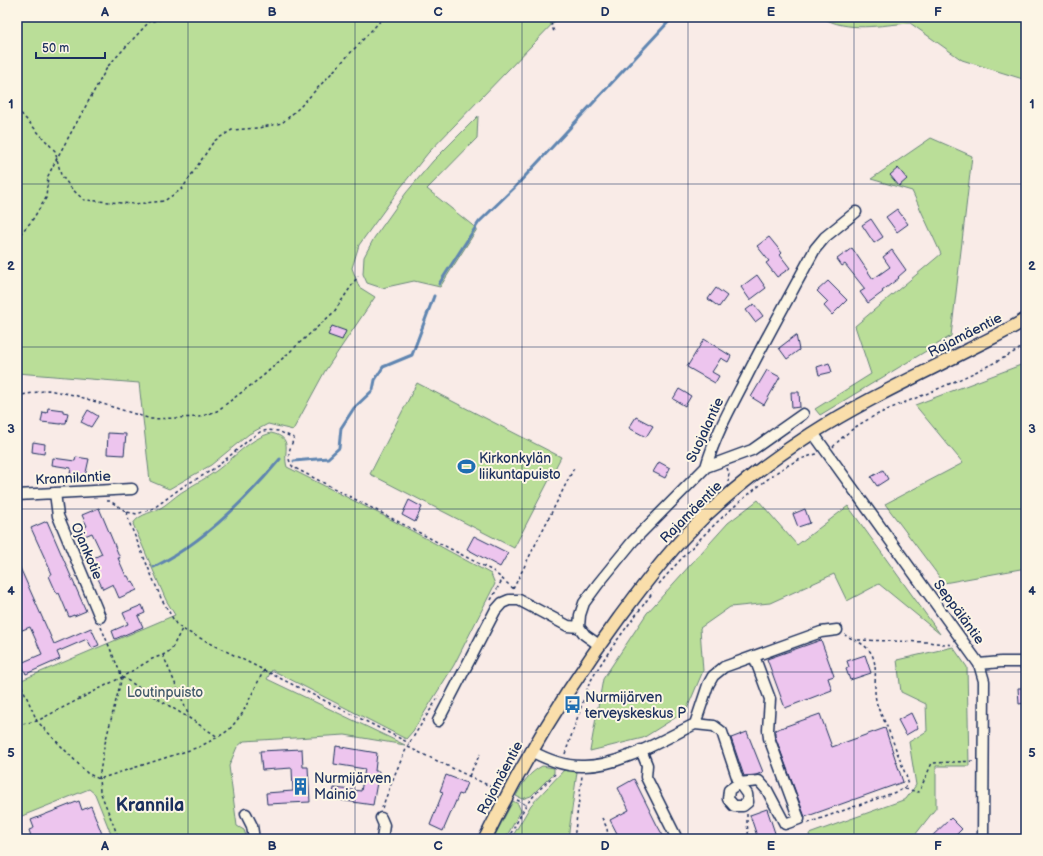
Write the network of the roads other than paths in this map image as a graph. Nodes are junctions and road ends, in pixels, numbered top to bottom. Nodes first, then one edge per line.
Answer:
1 (856, 212) dead end
2 (1026, 319) edge
3 (803, 414) dead end
4 (813, 433) junction
5 (706, 467) junction
6 (132, 489) dead end
7 (55, 493) junction
8 (17, 496) edge
9 (100, 618) road end
10 (579, 627) junction
11 (837, 630) road end
12 (599, 645) junction
13 (754, 656) junction
14 (1026, 662) edge
15 (979, 664) junction
16 (438, 721) dead end
17 (695, 724) junction
18 (531, 750) junction
19 (641, 750) junction
20 (739, 783) junction
21 (246, 814) dead end
22 (381, 818) road end
23 (254, 839) edge
24 (382, 839) edge
25 (485, 839) edge
26 (677, 839) edge
27 (983, 839) edge

1 - 5 street, Suojalantie
2 - 4 main road, Rajamäentie
3 - 5 street
4 - 12 main road, Rajamäentie
4 - 15 street, Seppäläntie
5 - 10 street, Suojalantie
6 - 7 street, Krannilantie
7 - 8 street, Krannilantie
7 - 9 street, Ojankotie
10 - 12 street
10 - 16 street
11 - 13 street
12 - 18 main road, Rajamäentie
13 - 17 street
13 - 20 street
14 - 15 street
15 - 27 street, Seppäläntie
17 - 19 street
17 - 20 street
18 - 19 street
18 - 25 main road, Rajamäentie
19 - 26 street
20 - 20 street
21 - 23 street
22 - 24 street

